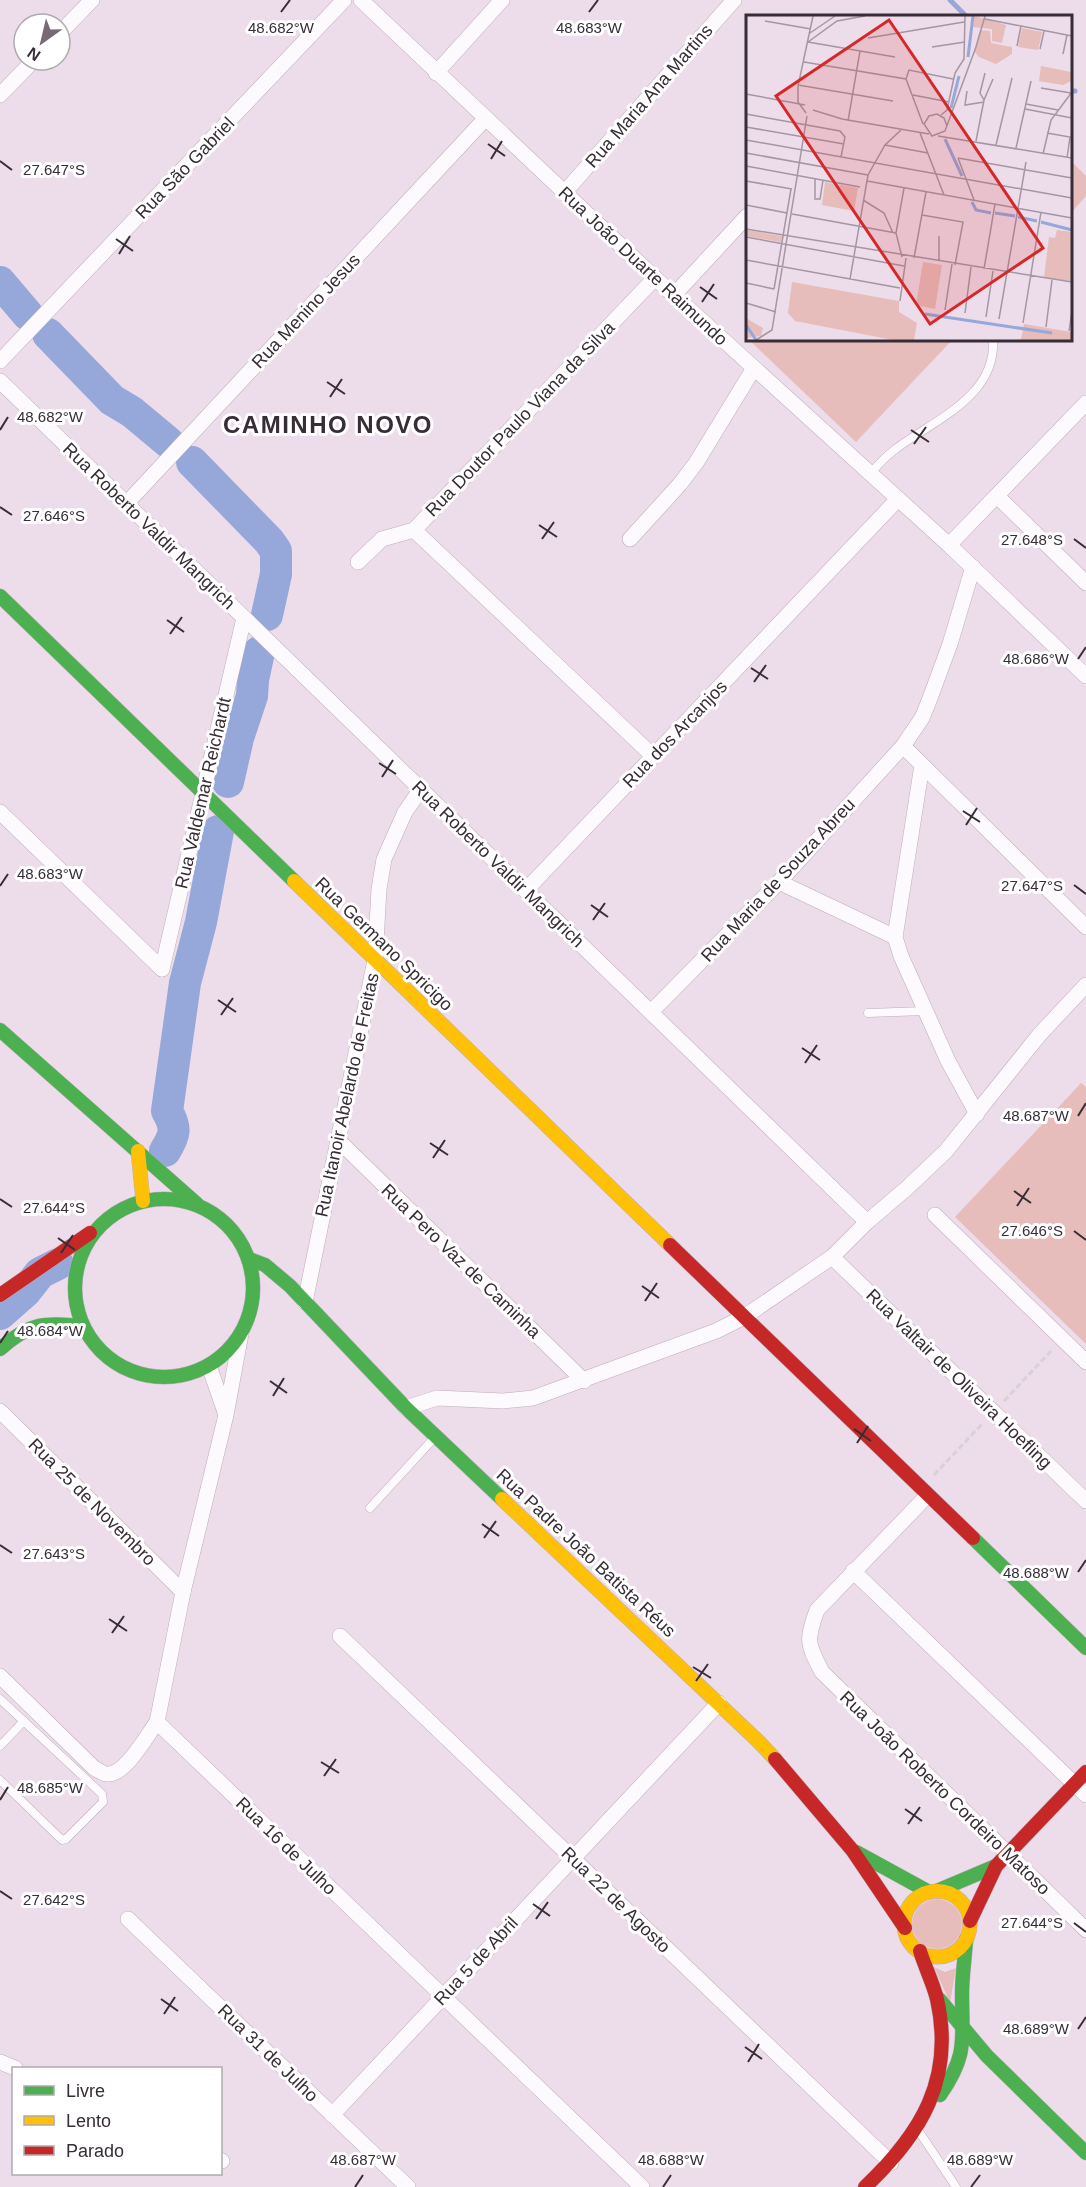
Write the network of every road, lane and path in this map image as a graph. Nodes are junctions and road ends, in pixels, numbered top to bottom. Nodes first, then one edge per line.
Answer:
1 (92, 0) edge
2 (344, 0) edge
3 (361, 0) edge
4 (502, 0) edge
5 (734, 0) edge
6 (72, 21) edge
7 (22, 72) edge
8 (436, 73) junction
9 (0, 95) edge
10 (485, 119) junction
11 (564, 193) junction
12 (746, 217) edge
13 (655, 278) junction
14 (674, 295) junction
15 (993, 340) edge
16 (0, 361) edge
17 (754, 368) junction
18 (0, 381) edge
19 (1086, 403) edge
20 (870, 474) junction
21 (997, 496) junction
22 (898, 499) junction
23 (126, 504) junction
24 (414, 530) junction
25 (630, 539) dead end
26 (949, 545) junction
27 (358, 562) dead end
28 (973, 567) junction
29 (1086, 583) edge
30 (0, 596) edge
31 (244, 618) junction
32 (1086, 676) edge
33 (903, 746) junction
34 (653, 756) junction
35 (922, 765) junction
36 (421, 789) junction
37 (203, 793) junction
38 (0, 812) edge
39 (779, 882) junction
40 (526, 890) junction
41 (1086, 927) edge
42 (895, 937) junction
43 (375, 960) junction
44 (1086, 985) edge
45 (925, 1011) junction
46 (651, 1012) junction
47 (868, 1013) dead end
48 (0, 1030) edge
49 (977, 1114) junction
50 (338, 1140) junction
51 (138, 1150) junction
52 (143, 1201) junction
53 (201, 1207) junction
54 (935, 1215) dead end
55 (867, 1222) junction
56 (93, 1231) junction
57 (832, 1257) junction
58 (249, 1259) junction
59 (290, 1286) junction
60 (253, 1294) junction
61 (0, 1295) edge
62 (305, 1302) junction
63 (744, 1317) junction
64 (82, 1326) junction
65 (241, 1334) junction
66 (0, 1349) edge
67 (1086, 1362) edge
68 (209, 1366) junction
69 (584, 1381) junction
70 (406, 1408) junction
71 (0, 1411) edge
72 (226, 1415) junction
73 (436, 1436) junction
74 (927, 1496) junction
75 (1086, 1501) edge
76 (370, 1508) dead end
77 (853, 1571) junction
78 (183, 1592) junction
79 (340, 1636) dead end
80 (1086, 1648) edge
81 (1, 1679) edge
82 (0, 1699) edge
83 (719, 1703) junction
84 (24, 1721) junction
85 (157, 1722) junction
86 (0, 1746) edge
87 (1086, 1772) edge
88 (0, 1780) edge
89 (1075, 1784) junction
90 (1086, 1796) edge
91 (853, 1851) junction
92 (1008, 1854) junction
93 (573, 1858) junction
94 (996, 1866) junction
95 (933, 1891) junction
96 (128, 1918) dead end
97 (970, 1921) junction
98 (905, 1928) junction
99 (1086, 1930) edge
100 (966, 1940) junction
101 (920, 1951) junction
102 (936, 1996) junction
103 (443, 1997) junction
104 (965, 2033) junction
105 (987, 2056) junction
106 (953, 2076) junction
107 (928, 2109) junction
108 (332, 2115) junction
109 (917, 2129) junction
110 (1086, 2153) edge
111 (891, 2163) junction
112 (408, 2187) edge
113 (642, 2187) edge
114 (865, 2187) edge
115 (956, 2187) edge

1 - 6 street
2 - 16 street, Rua São Gabriel
3 - 8 street, Rua João Duarte Raimundo
4 - 8 street
5 - 11 street, Rua Maria Ana Martins
7 - 9 street
8 - 10 street, Rua João Duarte Raimundo
10 - 11 street, Rua João Duarte Raimundo
10 - 23 street, Rua Menino Jesus
11 - 13 street, Rua João Duarte Raimundo
12 - 14 street
13 - 14 street, Rua João Duarte Raimundo
13 - 24 street, Rua Doutor Paulo Viana da Silva
14 - 17 street, Rua João Duarte Raimundo
15 - 20 lane
17 - 20 street, Rua João Duarte Raimundo
17 - 25 street
18 - 23 street, Rua Roberto Valdir Mangrich
19 - 21 street
20 - 22 street, Rua João Duarte Raimundo
21 - 26 street
21 - 29 street
22 - 26 street, Rua João Duarte Raimundo
22 - 34 street, Rua dos Arcanjos
23 - 31 street, Rua Roberto Valdir Mangrich
24 - 27 street
24 - 34 street, Rua Doutor Paulo Viana da Silva
26 - 28 street, Rua João Duarte Raimundo
28 - 32 street, Rua João Duarte Raimundo
28 - 33 street, Rua Maria de Souza Abreu
30 - 37 main road, Rua Germano Spricigo
31 - 36 street, Rua Roberto Valdir Mangrich
31 - 37 street, Rua Valdemar Reichardt
33 - 35 street
33 - 39 street, Rua Maria de Souza Abreu
34 - 40 street, Rua dos Arcanjos
35 - 41 street
35 - 42 street
36 - 40 street, Rua Roberto Valdir Mangrich
36 - 43 street, Rua Itanoir Abelardo de Freitas
37 - 38 street, Rua Valdemar Reichardt
37 - 43 main road, Rua Germano Spricigo
39 - 42 street
39 - 46 street, Rua Maria de Souza Abreu
40 - 46 street, Rua Roberto Valdir Mangrich
42 - 45 street
43 - 50 street, Rua Itanoir Abelardo de Freitas
43 - 63 main road, Rua Germano Spricigo
44 - 49 street
45 - 47 lane
45 - 49 street
46 - 55 street, Rua Roberto Valdir Mangrich
48 - 51 main road
49 - 55 street
50 - 62 street, Rua Itanoir Abelardo de Freitas
50 - 69 street, Rua Pero Vaz de Caminha
51 - 52 main road
51 - 53 main road
52 - 53 main road
52 - 56 main road
53 - 58 main road
54 - 67 street
55 - 57 street
56 - 61 main road
56 - 64 main road
57 - 63 street
57 - 75 street, Rua Valtair de Oliveira Hoefling
58 - 59 main road, Rua Padre João Batista Réus
58 - 60 main road
59 - 60 main road
59 - 62 main road, Rua Padre João Batista Réus
60 - 65 main road
62 - 70 main road, Rua Padre João Batista Réus
63 - 69 street
63 - 74 main road, Rua Germano Spricigo
64 - 66 main road
64 - 68 main road
65 - 68 main road
65 - 72 street
68 - 72 street
69 - 70 street
70 - 73 main road, Rua Padre João Batista Réus
71 - 78 street, Rua 25 de Novembro
72 - 78 street
73 - 76 lane
73 - 83 main road, Rua Padre João Batista Réus
74 - 77 street
74 - 80 main road, Rua Germano Spricigo
77 - 89 street
77 - 92 street, Rua João Roberto Cordeiro Matoso
78 - 85 street
79 - 93 street, Rua 22 de Agosto
81 - 85 street
82 - 84 lane
83 - 91 main road, Rua Padre João Batista Réus
83 - 93 street, Rua 5 de Abril
84 - 86 lane
84 - 88 lane
85 - 103 street, Rua 16 de Julho
87 - 89 main road
89 - 90 street
89 - 92 main road
91 - 95 main road, Rua Padre João Batista Réus
91 - 98 main road, Rua Padre João Batista Réus
92 - 94 main road
92 - 99 street, Rua João Roberto Cordeiro Matoso
93 - 103 street, Rua 5 de Abril
93 - 111 street, Rua 22 de Agosto
94 - 95 main road
94 - 97 main road
95 - 97 main road
95 - 98 main road
96 - 108 street, Rua 31 de Julho
97 - 100 main road
98 - 101 main road
100 - 101 main road
100 - 104 main road
101 - 102 main road
102 - 104 main road
102 - 107 main road
103 - 108 street, Rua 5 de Abril
103 - 113 street, Rua 16 de Julho
104 - 105 main road
104 - 106 main road
105 - 106 main road
105 - 110 main road
106 - 107 main road
107 - 109 main road
108 - 112 street, Rua 31 de Julho
109 - 111 main road
109 - 115 lane
111 - 114 main road

